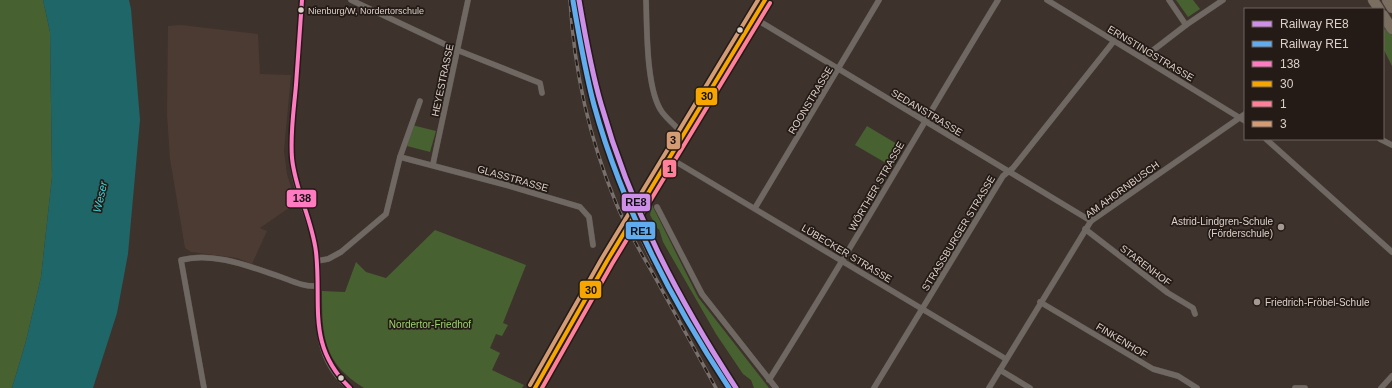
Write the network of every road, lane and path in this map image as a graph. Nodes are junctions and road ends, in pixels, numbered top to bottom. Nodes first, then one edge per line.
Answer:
1 (302, 0) edge
2 (351, 0) edge
3 (468, 0) edge
4 (646, 0) edge
5 (765, 0) edge
6 (879, 0) edge
7 (998, 0) edge
8 (1047, 0) edge
9 (1169, 0) edge
10 (1223, 0) edge
11 (1386, 0) edge
12 (1392, 8) edge
13 (1384, 17) edge
14 (754, 18) junction
15 (1186, 25) junction
16 (1392, 29) edge
17 (1114, 41) junction
18 (457, 50) junction
19 (1143, 58) junction
20 (838, 69) junction
21 (542, 93) dead end
22 (420, 101) dead end
23 (1243, 118) edge
24 (924, 121) junction
25 (684, 135) junction
26 (1267, 140) edge
27 (1382, 140) edge
28 (1392, 145) edge
29 (400, 157) junction
30 (678, 163) dead end
31 (433, 164) junction
32 (1009, 172) junction
33 (644, 201) tunnel mouth
34 (657, 207) dead end
35 (755, 208) junction
36 (1091, 221) junction
37 (1085, 229) junction
38 (593, 245) dead end
39 (1392, 252) edge
40 (317, 261) junction
41 (607, 261) tunnel mouth
42 (843, 261) junction
43 (317, 286) junction
44 (1040, 302) junction
45 (922, 310) junction
46 (1196, 314) dead end
47 (1006, 358) junction
48 (1000, 370) junction
49 (1392, 376) edge
50 (769, 380) junction
51 (204, 388) edge
52 (350, 388) edge
53 (535, 388) edge
54 (776, 388) edge
55 (874, 388) edge
56 (989, 388) edge
57 (1030, 388) edge
58 (1196, 388) edge
59 (1295, 388) edge
60 (1305, 388) edge
61 (1381, 388) edge

1 - 40 street
2 - 18 street
3 - 18 street, HEYESTRASSE
4 - 25 street
5 - 14 main road
6 - 20 street, ROONSTRASSE
7 - 24 street, WÖRTHER STRASSE
8 - 17 street, ERNSTINGSTRASSE
9 - 15 street
10 - 15 street
11 - 12 highway
13 - 16 highway
14 - 20 street, SEDANSTRASSE
14 - 25 main road
15 - 19 street
17 - 19 street, ERNSTINGSTRASSE
17 - 32 street, STRASSBURGER STRASSE
18 - 21 street
18 - 31 street, HEYESTRASSE
19 - 23 street, ERNSTINGSTRASSE
20 - 24 street, SEDANSTRASSE
20 - 35 street, ROONSTRASSE
22 - 29 street
23 - 36 street, AM AHORNBUSCH
24 - 32 street, SEDANSTRASSE
24 - 42 street, WÖRTHER STRASSE
25 - 33 main road
26 - 39 street
27 - 28 street
29 - 31 street, GLASSTRASSE
29 - 40 street
30 - 35 street, LÜBECKER STRASSE
31 - 38 street, GLASSTRASSE
32 - 36 street, SEDANSTRASSE
32 - 45 street, STRASSBURGER STRASSE
34 - 50 street
35 - 42 street, LÜBECKER STRASSE
36 - 37 street, AM AHORNBUSCH
37 - 44 street, AM AHORNBUSCH
37 - 46 street, STARENHOF
40 - 43 street
41 - 53 main road
42 - 45 street, LÜBECKER STRASSE
42 - 50 street, WÖRTHER STRASSE
43 - 51 street
43 - 52 street
44 - 47 street, AM AHORNBUSCH
44 - 58 street, FINKENHOF
45 - 47 street, LÜBECKER STRASSE
45 - 55 street, STRASSBURGER STRASSE
47 - 48 street, AM AHORNBUSCH
48 - 56 street, AM AHORNBUSCH
48 - 57 street
49 - 61 street
50 - 54 street
59 - 60 street

